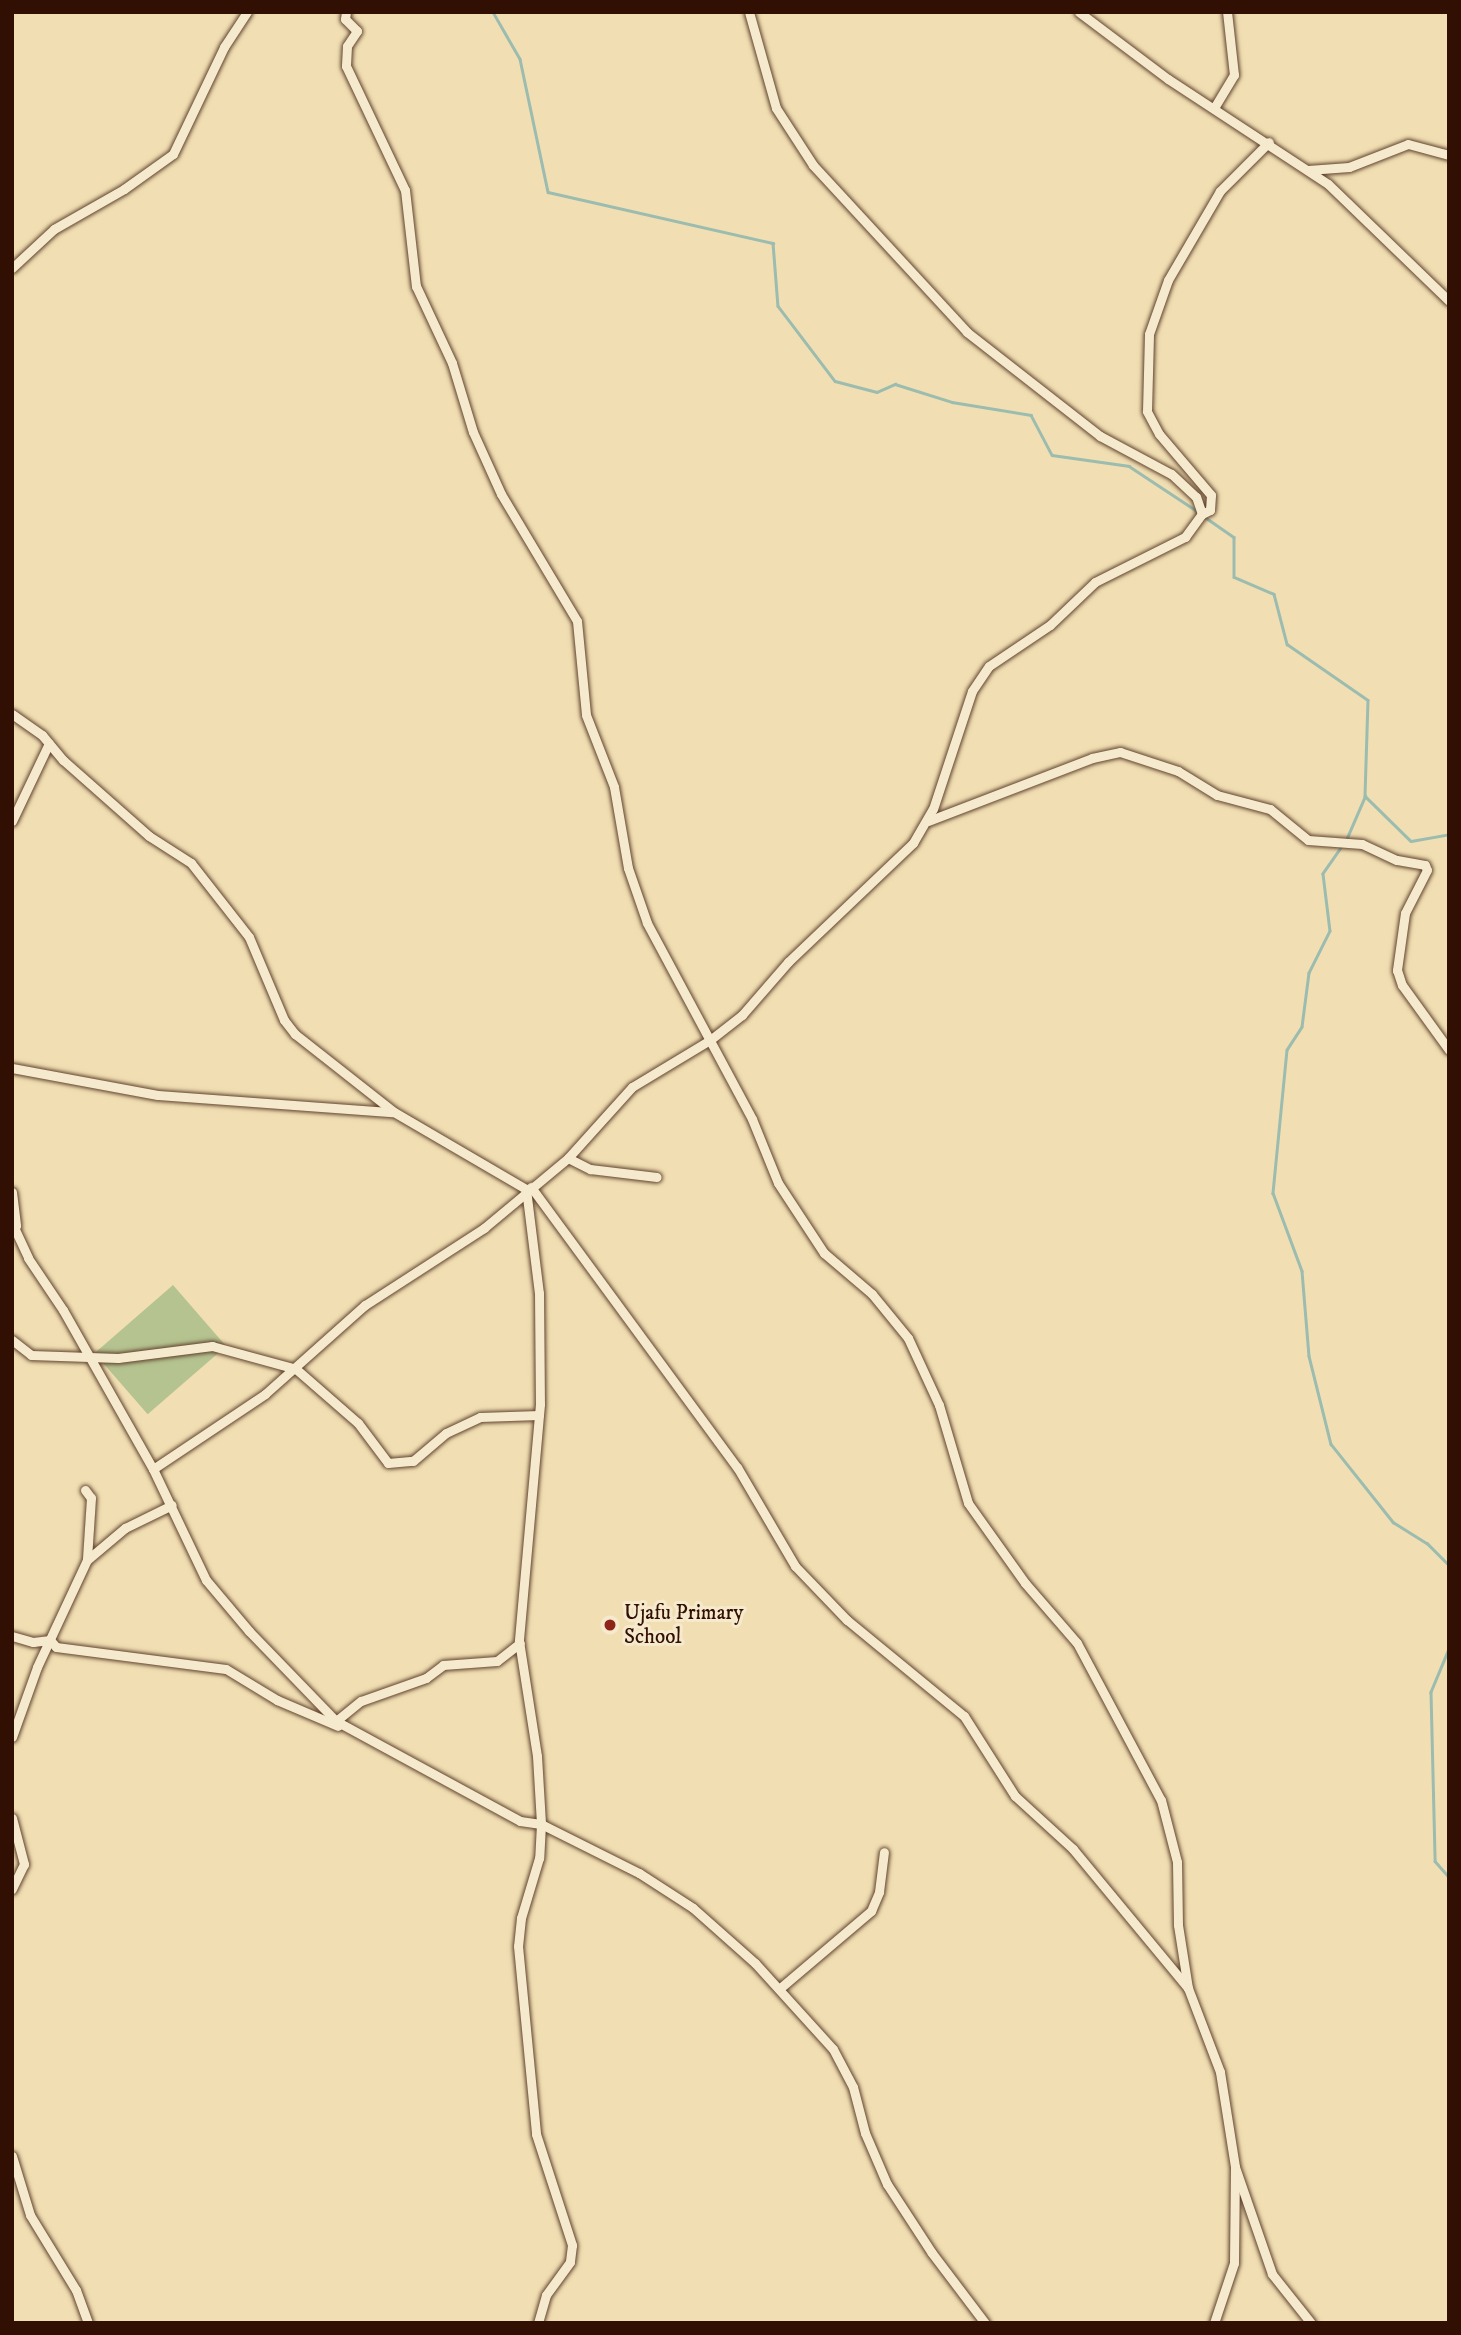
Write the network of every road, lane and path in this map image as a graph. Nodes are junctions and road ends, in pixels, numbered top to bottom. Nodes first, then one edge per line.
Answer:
1 (247, 12) edge
2 (346, 12) edge
3 (749, 12) edge
4 (1079, 12) edge
5 (1227, 12) edge
6 (1214, 108) junction
7 (1269, 142) junction
8 (1449, 155) edge
9 (1308, 170) junction
10 (12, 268) edge
11 (1449, 301) edge
12 (1202, 514) junction
13 (12, 714) edge
14 (50, 743) junction
15 (12, 821) edge
16 (928, 821) junction
17 (710, 1040) junction
18 (1449, 1050) edge
19 (12, 1068) edge
20 (394, 1112) junction
21 (568, 1158) junction
22 (657, 1177) dead end
23 (529, 1189) junction
24 (12, 1192) edge
25 (14, 1225) edge
26 (12, 1340) edge
27 (89, 1354) junction
28 (296, 1369) junction
29 (539, 1415) junction
30 (153, 1469) junction
31 (85, 1490) dead end
32 (172, 1505) junction
33 (87, 1560) junction
34 (12, 1636) edge
35 (50, 1640) junction
36 (520, 1643) junction
37 (337, 1721) junction
38 (356, 1732) junction
39 (12, 1737) edge
40 (12, 1818) edge
41 (541, 1824) junction
42 (884, 1852) dead end
43 (12, 1889) edge
44 (1188, 1988) junction
45 (779, 1989) junction
46 (12, 2156) edge
47 (1236, 2167) junction
48 (88, 2323) edge
49 (538, 2323) edge
50 (985, 2323) edge
51 (1214, 2323) edge
52 (1311, 2323) edge

1 - 10 street
2 - 17 street
3 - 12 street
4 - 6 street
5 - 6 street
6 - 7 street
7 - 9 street
7 - 12 street
8 - 9 street
9 - 11 street
12 - 16 street
13 - 14 street
14 - 15 street
14 - 20 street
16 - 17 street
16 - 18 street
17 - 21 street
17 - 44 street
19 - 20 street
20 - 23 street
21 - 22 street
21 - 23 street
23 - 28 street
23 - 29 street
23 - 44 street
24 - 25 street
25 - 27 street
26 - 27 street
27 - 28 street
27 - 30 street
28 - 29 street
28 - 30 street
29 - 36 street
30 - 32 street
31 - 33 street
32 - 33 street
32 - 37 street
33 - 35 street
34 - 35 street
35 - 38 street
35 - 39 street
36 - 37 street
36 - 41 street
37 - 38 street
38 - 41 street
40 - 43 street
41 - 45 street
41 - 49 street
42 - 45 street
44 - 47 street
45 - 50 street
46 - 48 street
47 - 51 street
47 - 52 street

